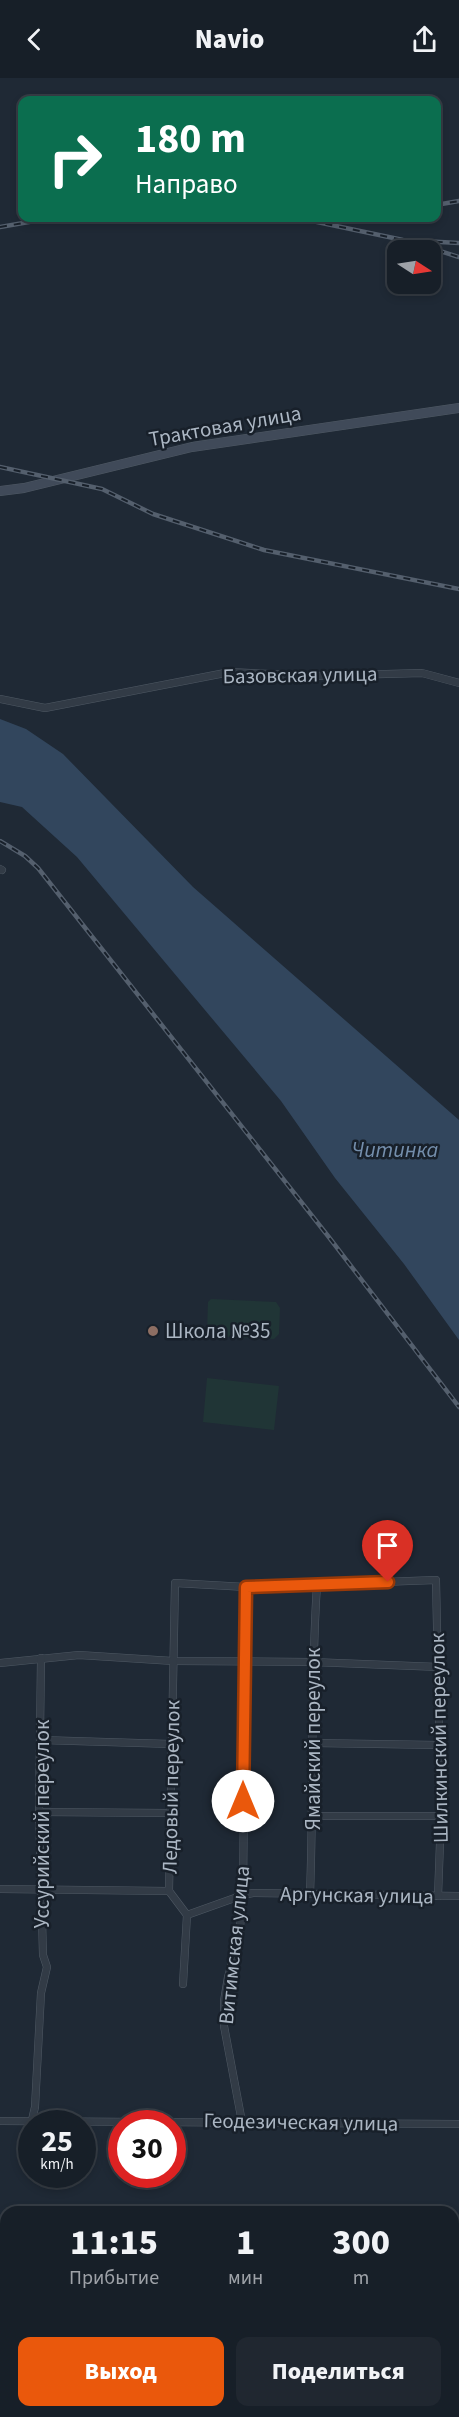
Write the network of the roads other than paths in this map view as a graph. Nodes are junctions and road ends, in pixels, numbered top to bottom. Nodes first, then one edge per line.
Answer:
1 (459, 408) edge
2 (0, 491) edge
3 (459, 683) edge
4 (0, 699) edge
5 (317, 1585) junction
6 (246, 1587) junction
7 (41, 1658) junction
8 (173, 1661) junction
9 (244, 1661) junction
10 (312, 1662) junction
11 (0, 1663) edge
12 (439, 1667) junction
13 (41, 1740) junction
14 (313, 1743) junction
15 (171, 1744) junction
16 (440, 1744) junction
17 (39, 1812) junction
18 (169, 1813) junction
19 (313, 1816) junction
20 (441, 1816) junction
21 (0, 1889) edge
22 (41, 1890) junction
23 (169, 1892) junction
24 (310, 1894) junction
25 (243, 1895) junction
26 (438, 1896) junction
27 (459, 1896) edge
28 (187, 1915) junction
29 (183, 1984) dead end
30 (34, 2110) edge
31 (18, 2120) edge
32 (0, 2121) edge
33 (96, 2121) edge
34 (242, 2122) junction
35 (459, 2124) edge

1 - 2 main road, Трактовая улица
3 - 4 street, Базовская улица
5 - 6 street
5 - 10 street, Ямайский переулок
5 - 12 street, Шилкинский переулок
6 - 8 street, Ледовый переулок
6 - 9 street, Витимская улица
7 - 8 street
7 - 11 street
7 - 13 street, Уссурийский переулок
8 - 9 street
8 - 15 street, Ледовый переулок
9 - 10 street
9 - 25 street, Витимская улица
10 - 12 street
10 - 14 street, Ямайский переулок
12 - 16 street, Шилкинский переулок
13 - 15 street
13 - 17 street, Уссурийский переулок
14 - 16 street
14 - 19 street, Ямайский переулок
15 - 18 street, Ледовый переулок
16 - 20 street, Шилкинский переулок
17 - 18 street
17 - 22 street, Уссурийский переулок
18 - 23 street, Ледовый переулок
19 - 20 street
19 - 24 street, Ямайский переулок
20 - 26 street, Шилкинский переулок
21 - 22 street
22 - 23 street
22 - 30 street, Уссурийский переулок
23 - 28 street, Ледовый переулок
24 - 25 street, Аргунская улица
24 - 26 street, Аргунская улица
25 - 28 street, Аргунская улица
25 - 34 street, Витимская улица
26 - 27 street, Аргунская улица
28 - 29 street
31 - 32 street, Геодезическая улица
33 - 34 street, Геодезическая улица
34 - 35 street, Геодезическая улица

